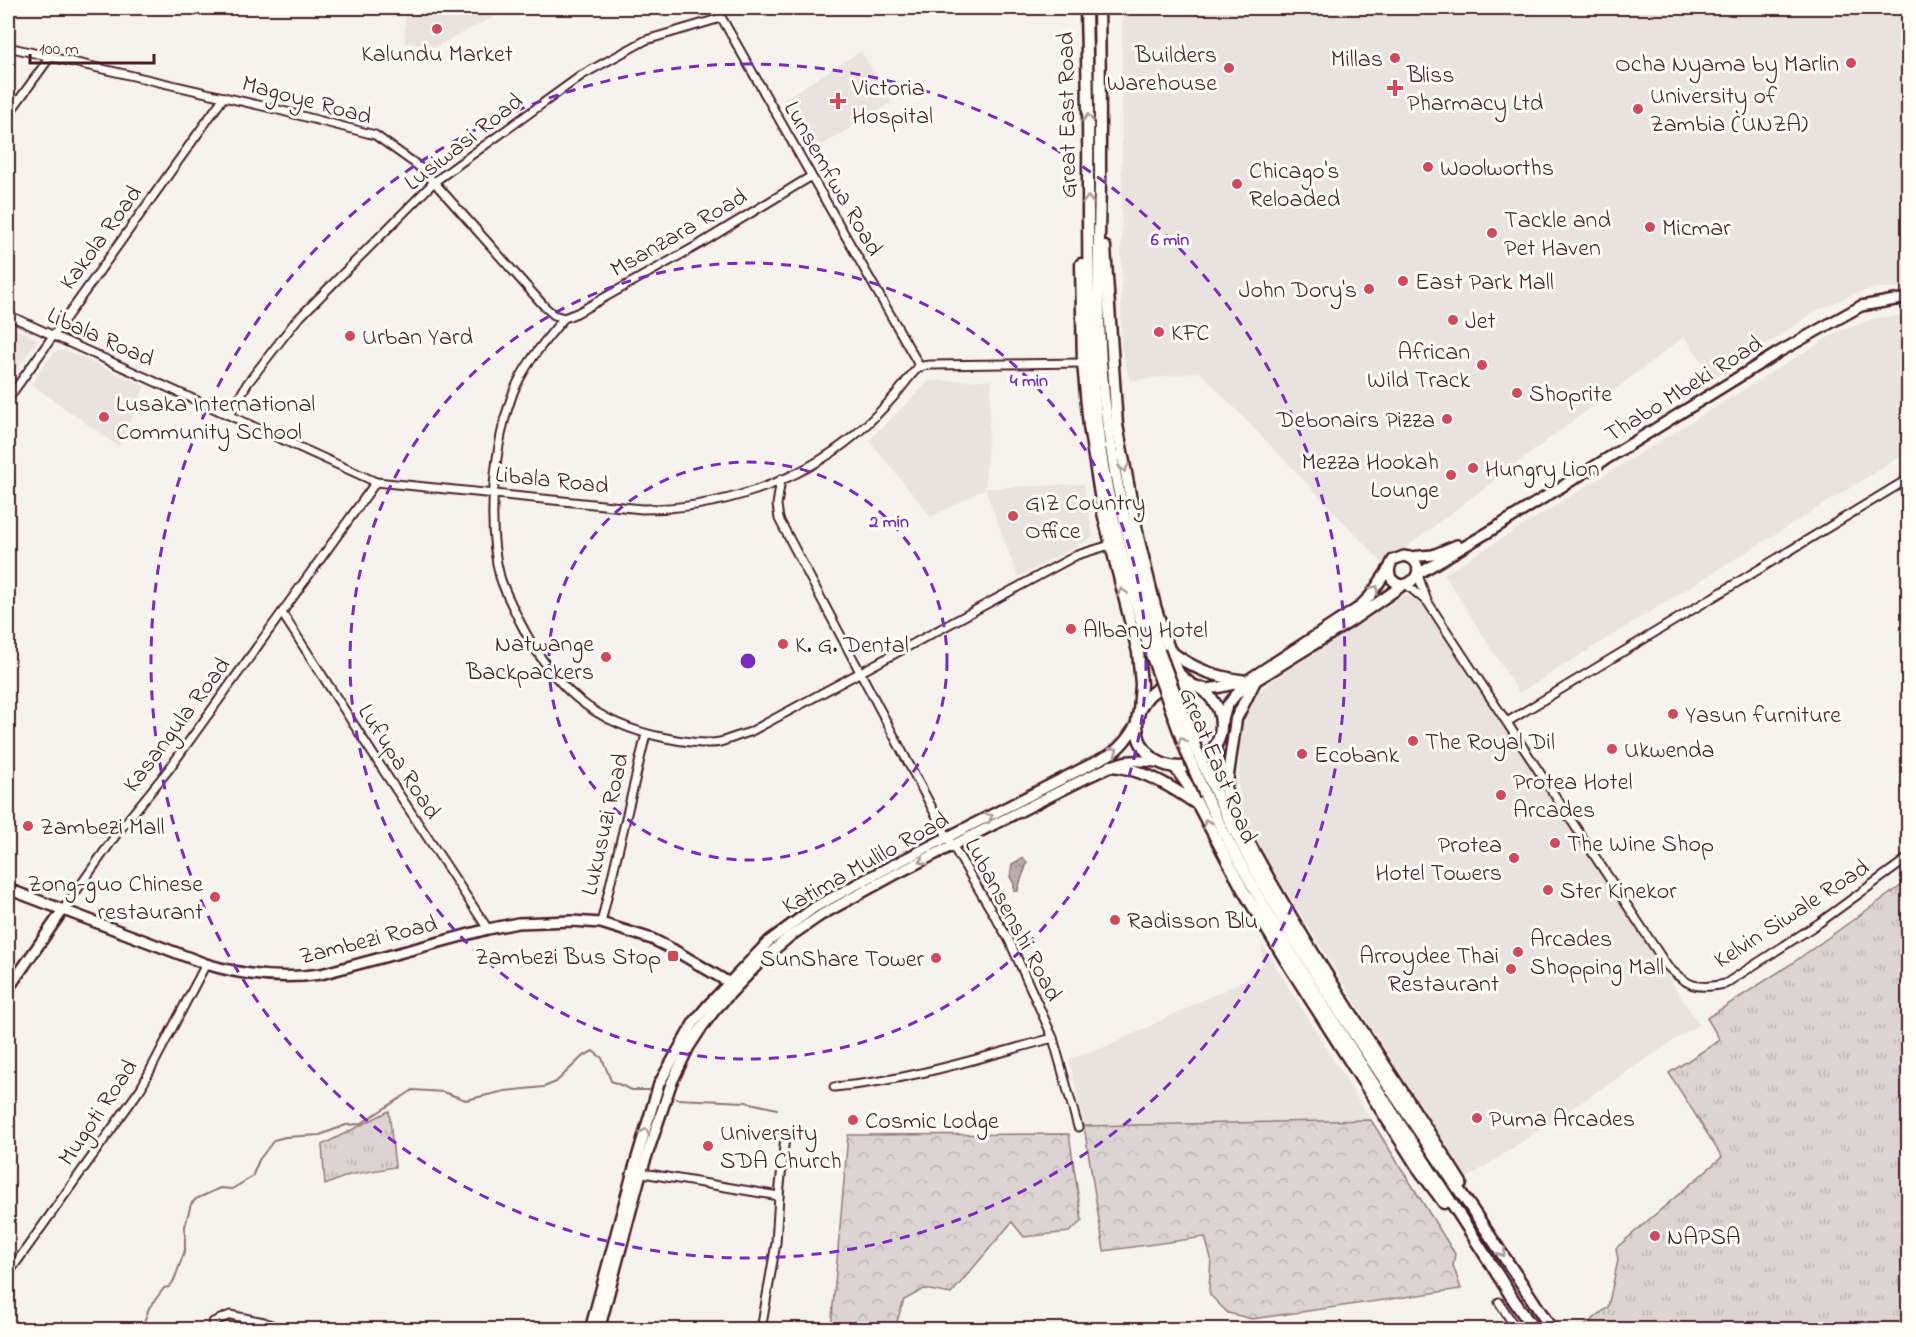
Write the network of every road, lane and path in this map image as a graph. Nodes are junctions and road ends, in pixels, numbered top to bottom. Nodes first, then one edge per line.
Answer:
1 (716, 8) edge
2 (1086, 8) edge
3 (1099, 8) edge
4 (721, 18) junction
5 (8, 47) edge
6 (50, 57) junction
7 (224, 97) junction
8 (8, 115) edge
9 (810, 177) junction
10 (434, 182) junction
11 (1087, 223) junction
12 (1908, 299) edge
13 (8, 315) edge
14 (564, 318) junction
15 (53, 336) junction
16 (1083, 363) junction
17 (920, 367) junction
18 (8, 399) edge
19 (230, 414) junction
20 (781, 479) junction
21 (1908, 479) edge
22 (376, 482) junction
23 (495, 493) junction
24 (1487, 533) junction
25 (1110, 545) junction
26 (1409, 557) junction
27 (1389, 568) junction
28 (1418, 574) junction
29 (1405, 585) junction
30 (1427, 602) junction
31 (282, 613) junction
32 (1160, 652) junction
33 (861, 674) junction
34 (1250, 682) junction
35 (1195, 686) junction
36 (1139, 711) junction
37 (1507, 722) junction
38 (1137, 723) junction
39 (1221, 726) junction
40 (646, 734) junction
41 (1215, 746) junction
42 (1162, 763) junction
43 (1111, 766) junction
44 (1175, 766) junction
45 (1227, 789) junction
46 (1210, 793) junction
47 (1197, 805) junction
48 (950, 842) junction
49 (1908, 858) edge
50 (8, 889) edge
51 (63, 910) junction
52 (601, 923) junction
53 (488, 929) junction
54 (206, 964) junction
55 (732, 985) junction
56 (8, 989) edge
57 (1053, 1038) junction
58 (834, 1087) dead end
59 (1078, 1127) dead end
60 (785, 1136) dead end
61 (637, 1172) junction
62 (779, 1196) junction
63 (1483, 1225) junction
64 (1488, 1260) junction
65 (8, 1274) edge
66 (1499, 1302) dead end
67 (213, 1322) dead end
68 (284, 1329) edge
69 (590, 1329) edge
70 (599, 1329) edge
71 (761, 1329) edge
72 (1517, 1329) edge
73 (1534, 1329) edge
74 (1552, 1329) edge

1 - 4 street, Lunsemfwa Road
11 -> 2 main road, Great East Road
3 -> 32 main road, Great East Road
4 - 9 street, Lunsemfwa Road
4 - 10 street, Lusiwasi Road
5 - 6 street, Magoye Road
6 - 7 street, Magoye Road
6 - 8 street
7 - 10 street, Magoye Road
7 - 15 street, Kakola Road
9 - 14 street, Msanzara Road
9 - 17 street, Lunsemfwa Road
10 - 14 street, Magoye Road
10 - 19 street, Lusiwasi Road
11 - 16 main road, Great East Road
11 - 32 main road, Great East Road
12 - 24 main road, Thabo Mbeki Road
13 - 15 street, Libala Road
14 - 23 street
15 - 18 street, Kakola Road
15 - 19 street, Libala Road
16 - 17 street
16 - 25 main road, Great East Road
17 - 20 street, Libala Road
19 - 22 street, Libala Road
20 - 23 street, Libala Road
20 - 33 street, Lubansenshi Road
21 - 37 street
22 - 23 street, Libala Road
22 - 31 street, Kasangula Road
23 - 40 street
24 - 26 main road, Thabo Mbeki Road
24 - 28 main road, Thabo Mbeki Road
25 - 33 street
36 -> 25 main road, Great East Road
26 - 27 main road, Thabo Mbeki Road
26 - 28 main road
27 - 29 main road
34 -> 27 main road, Thabo Mbeki Road
28 - 29 main road, Thabo Mbeki Road
28 - 30 street, Kelvin Siwale Road
29 - 30 street, Kelvin Siwale Road
29 - 34 main road, Thabo Mbeki Road
30 - 37 street, Kelvin Siwale Road
31 - 51 street, Kasangula Road
31 - 53 street, Lufupa Road
32 - 34 main road
32 - 35 main road, Great East Road
32 - 46 main road, Great East Road, bridge
33 - 40 street
33 - 48 street, Lubansenshi Road
34 - 35 main road, Thabo Mbeki Road
34 - 39 main road, Thabo Mbeki Road
34 - 45 main road
35 - 36 main road
35 - 39 main road
36 - 38 main road
37 - 49 street, Kelvin Siwale Road
38 - 42 main road
48 -> 38 main road, Katima Mulilo Road
39 - 41 main road
40 - 52 street, Lukusuzi Road
41 - 44 main road
41 - 45 main road, Great East Road
42 - 43 main road, Katima Mulilo Road
42 - 44 main road
43 - 47 main road
43 - 48 main road, Katima Mulilo Road
44 - 47 main road, Great East Road
45 - 63 main road, Great East Road
46 - 63 main road, Great East Road
46 - 64 main road, Great East Road
64 -> 47 main road, Great East Road
48 - 55 main road, Katima Mulilo Road
48 - 57 street, Lubansenshi Road
50 - 51 main road, Zambezi Road
51 - 54 main road, Zambezi Road
51 - 56 main road, Kasangula Road
52 - 53 main road, Zambezi Road
52 - 55 main road, Zambezi Road
53 - 54 main road, Zambezi Road
54 - 65 street, Mugoti Road
55 - 61 main road, Katima Mulilo Road
57 - 58 street
57 - 59 street, Lubansenshi Road
60 - 62 street
61 - 62 street
61 - 69 main road, Katima Mulilo Road
61 - 70 main road, Katima Mulilo Road
62 - 71 street
63 -> 74 main road, Great East Road
64 - 73 main road, Great East Road
66 - 72 street
67 - 68 street

